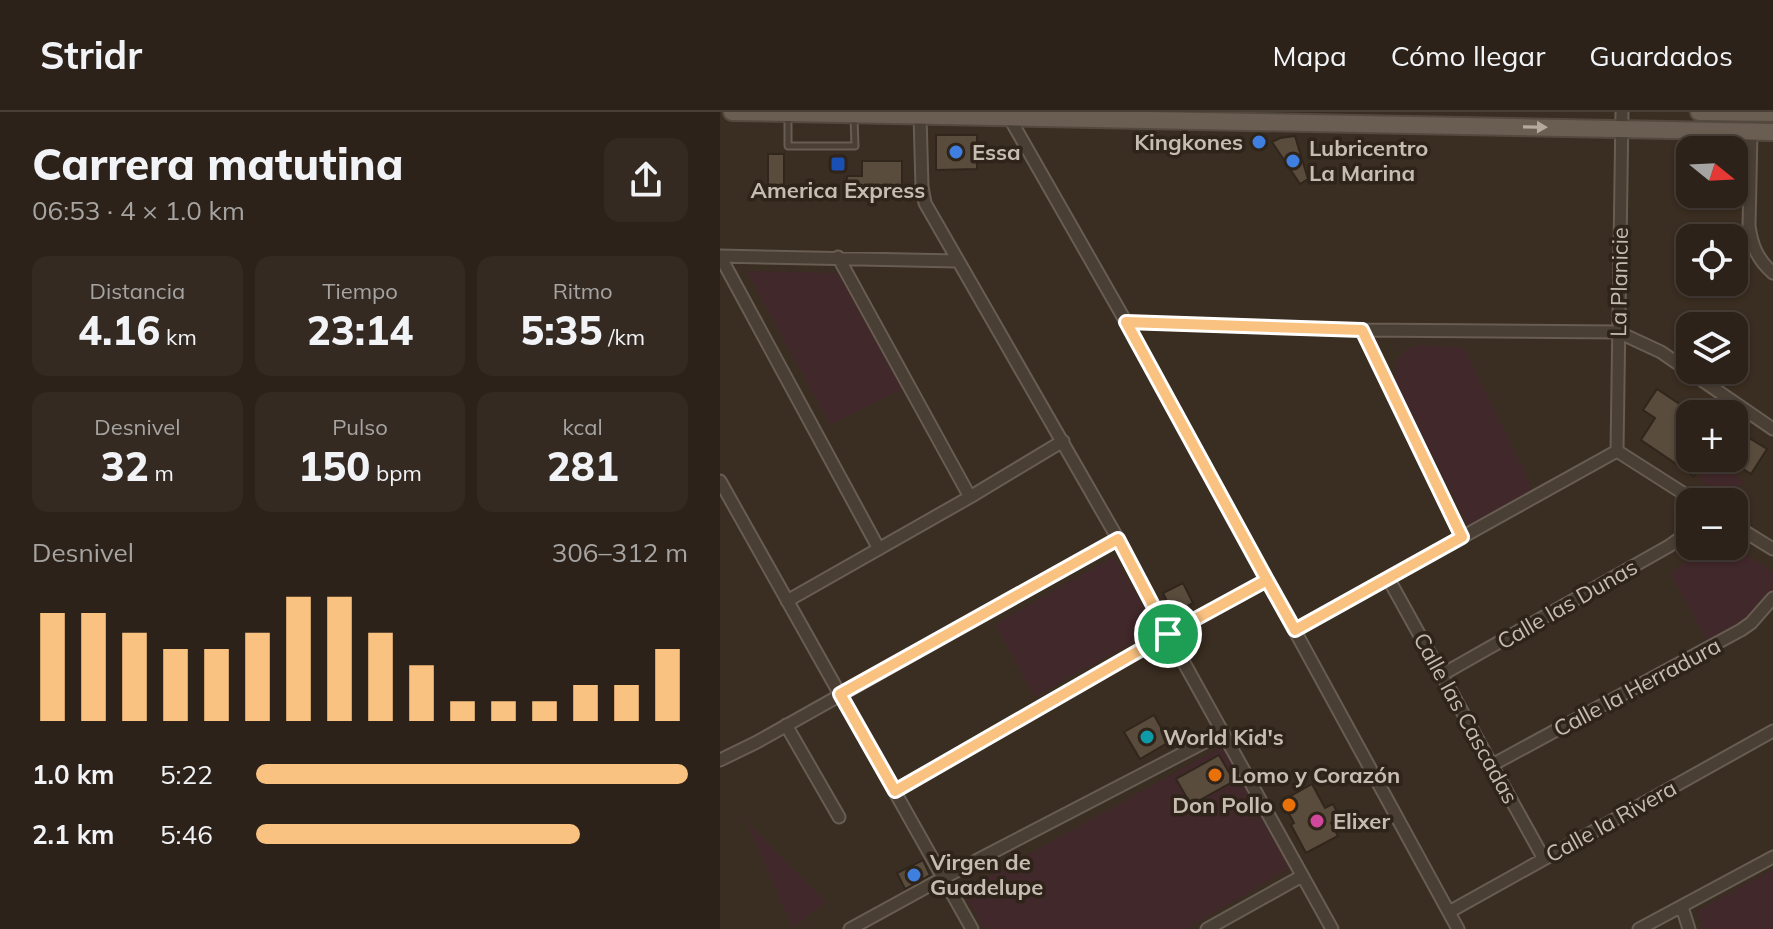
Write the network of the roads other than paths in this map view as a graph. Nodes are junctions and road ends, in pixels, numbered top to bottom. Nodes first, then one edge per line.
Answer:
1 (732, 112) edge
2 (1699, 112) edge
3 (788, 113) edge
4 (1773, 113) edge
5 (854, 114) junction
6 (1009, 114) edge
7 (920, 115) junction
8 (1622, 120) edge
9 (1751, 132) junction
10 (1773, 132) edge
11 (720, 256) edge
12 (838, 257) junction
13 (957, 261) junction
14 (1773, 273) edge
15 (1126, 322) junction
16 (1362, 330) junction
17 (1618, 332) junction
18 (1773, 429) edge
19 (1063, 441) junction
20 (1617, 451) junction
21 (720, 481) edge
22 (1676, 489) edge
23 (970, 497) junction
24 (1748, 534) edge
25 (1462, 537) junction
26 (1118, 539) junction
27 (1676, 541) edge
28 (879, 549) junction
29 (1773, 549) edge
30 (1388, 578) junction
31 (1267, 580) junction
32 (1773, 598) edge
33 (787, 601) junction
34 (1295, 630) junction
35 (1168, 634) junction
36 (1443, 674) junction
37 (840, 694) junction
38 (786, 725) junction
39 (1773, 731) edge
40 (1222, 733) junction
41 (720, 760) edge
42 (1492, 765) junction
43 (895, 791) junction
44 (839, 817) dead end
45 (1773, 857) edge
46 (1544, 859) junction
47 (1302, 876) junction
48 (943, 878) junction
49 (1682, 907) junction
50 (1449, 912) junction
51 (850, 929) edge
52 (972, 929) edge
53 (1208, 929) edge
54 (1332, 929) edge
55 (1458, 929) edge
56 (1639, 929) edge
57 (1689, 929) edge

1 - 3 main road
2 - 4 main road
3 - 5 main road
3 - 5 lane
5 - 7 main road
6 - 7 main road
6 -> 8 main road
6 - 15 street
7 - 13 street
8 - 9 main road
8 - 17 street, La Planicie
9 - 10 main road
9 - 14 street
11 - 12 street
11 - 28 street
12 - 13 street
12 - 23 street
13 - 19 street
15 - 16 street
15 - 31 street
16 - 17 street
16 - 25 street
17 - 18 street
17 - 20 street, La Planicie
19 - 23 street
19 - 26 street
20 - 22 street
20 - 25 street
21 - 33 street
23 - 28 street
24 - 29 street
25 - 30 street
26 - 35 street
26 - 37 street
27 - 36 street, Calle las Dunas
28 - 33 street
30 - 34 street
30 - 36 street, Calle las Cascadas
31 - 34 street
31 - 35 street
32 - 42 street, Calle la Herradura
33 - 37 street
34 - 50 street
35 - 40 street
35 - 43 street
36 - 42 street, Calle las Cascadas
37 - 38 street
37 - 43 street
38 - 41 street
38 - 44 street
39 - 46 street, Calle la Rivera
40 - 47 street
40 - 48 street
42 - 46 street, Calle las Cascadas
43 - 48 street
45 - 49 street
46 - 50 street, Calle la Rivera
47 - 53 street
47 - 54 street
48 - 51 street
48 - 52 street
49 - 56 street
49 - 57 street
50 - 55 street

